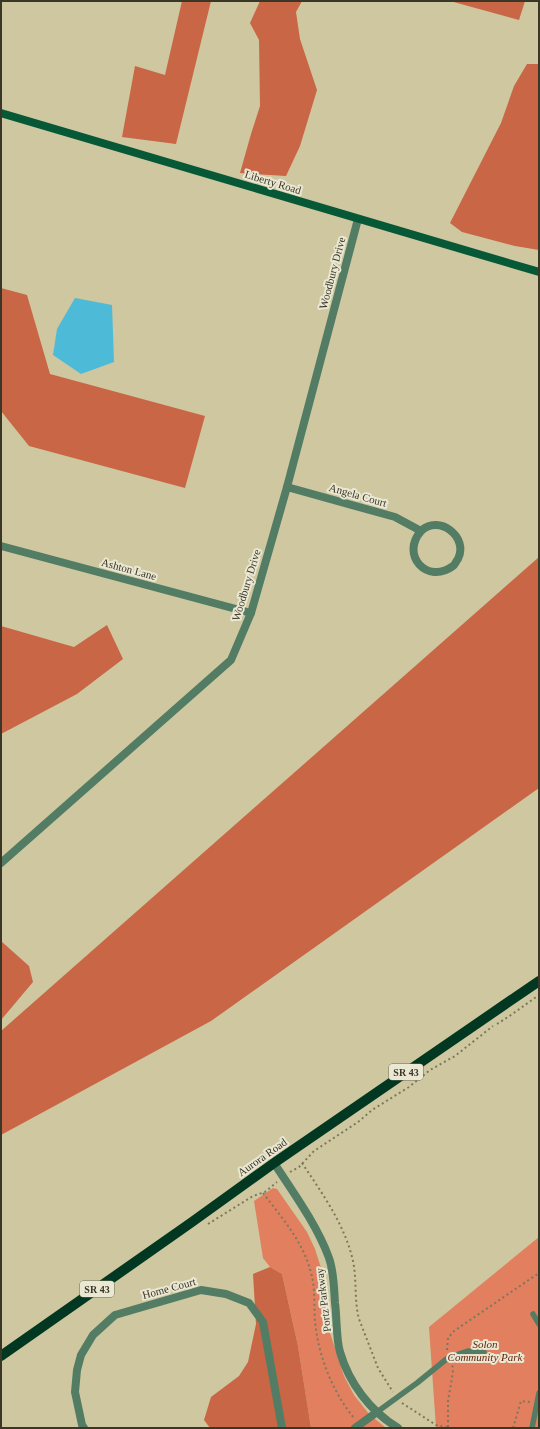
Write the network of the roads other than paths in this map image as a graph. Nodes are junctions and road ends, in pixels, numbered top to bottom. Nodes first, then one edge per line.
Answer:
1 (1, 113) edge
2 (358, 219) junction
3 (539, 272) edge
4 (287, 487) junction
5 (421, 531) junction
6 (1, 546) edge
7 (251, 613) junction
8 (1, 863) edge
9 (539, 981) edge
10 (274, 1163) junction
11 (532, 1314) dead end
12 (539, 1324) edge
13 (484, 1352) dead end
14 (1, 1356) edge
15 (539, 1393) edge
16 (376, 1412) junction
17 (356, 1424) edge
18 (84, 1428) edge
19 (282, 1428) edge
20 (398, 1428) edge
21 (532, 1428) edge

1 - 2 street, Liberty Road
2 - 3 street, Liberty Road
2 - 4 street, Woodbury Drive
4 - 5 street, Angela Court
4 - 7 street, Woodbury Drive
5 - 5 street
6 - 7 street, Ashton Lane
7 - 8 street, Woodbury Drive
9 - 10 main road, Aurora Road / SR 43
10 - 14 main road, Aurora Road / SR 43
10 - 16 street, Portz Parkway
11 - 12 lane
13 - 16 lane
15 - 21 lane
16 - 17 street
16 - 20 street, Portz Parkway
18 - 19 street, Home Court

